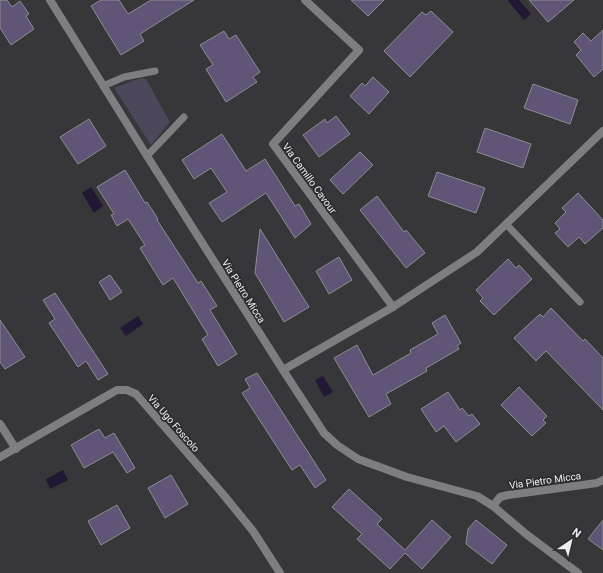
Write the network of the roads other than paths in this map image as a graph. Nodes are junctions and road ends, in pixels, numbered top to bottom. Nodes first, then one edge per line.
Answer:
1 (50, 0) edge
2 (305, 0) edge
3 (155, 71) dead end
4 (103, 86) junction
5 (184, 117) dead end
6 (603, 131) edge
7 (147, 156) junction
8 (506, 224) junction
9 (580, 302) dead end
10 (393, 307) junction
11 (283, 370) junction
12 (0, 424) edge
13 (16, 449) junction
14 (0, 458) edge
15 (603, 480) edge
16 (493, 506) junction
17 (280, 573) edge
18 (578, 573) edge

1 - 4 street, Via Pietro Micca
2 - 10 street, Via Camillo Cavour
3 - 4 lane
4 - 7 street, Via Pietro Micca
5 - 7 lane
6 - 8 street
7 - 11 street, Via Pietro Micca
8 - 9 lane
8 - 10 street
10 - 11 street
11 - 16 street, Via Pietro Micca
12 - 13 street
13 - 14 street, Via Ugo Foscolo
13 - 17 street, Via Ugo Foscolo
15 - 16 street, Via Pietro Micca
16 - 18 street, Via Pietro Micca

